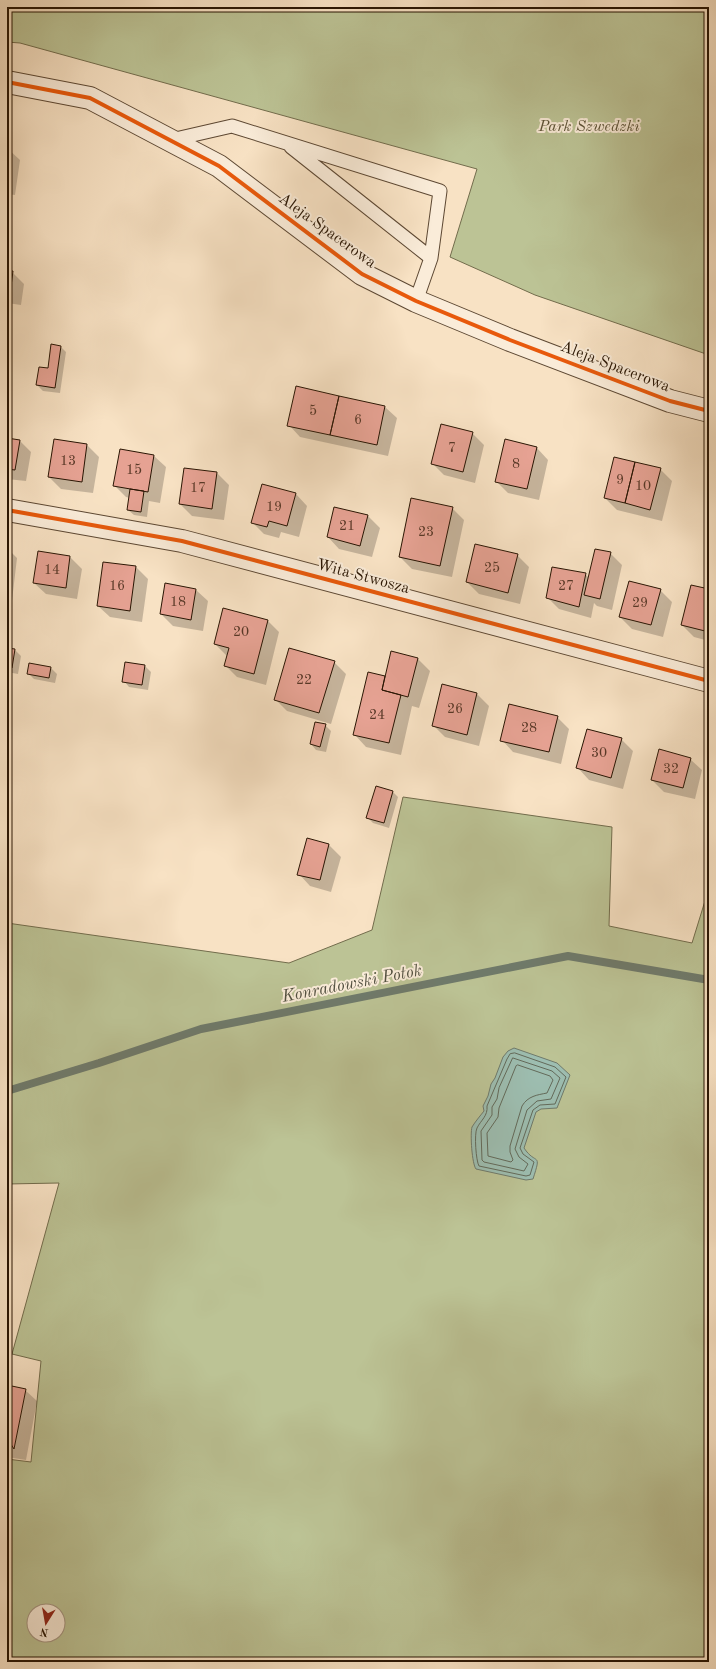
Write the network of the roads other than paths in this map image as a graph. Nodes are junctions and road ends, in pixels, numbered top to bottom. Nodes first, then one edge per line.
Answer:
1 (7, 82) edge
2 (171, 140) junction
3 (286, 142) junction
4 (431, 258) junction
5 (416, 301) junction
6 (709, 411) edge
7 (7, 510) edge
8 (709, 681) edge

1 - 2 street, Aleja Spacerowa
2 - 3 lane
2 - 5 street, Aleja Spacerowa
3 - 4 lane
3 - 4 lane
4 - 5 lane
5 - 6 street, Aleja Spacerowa
7 - 8 street, Wita Stwosza

